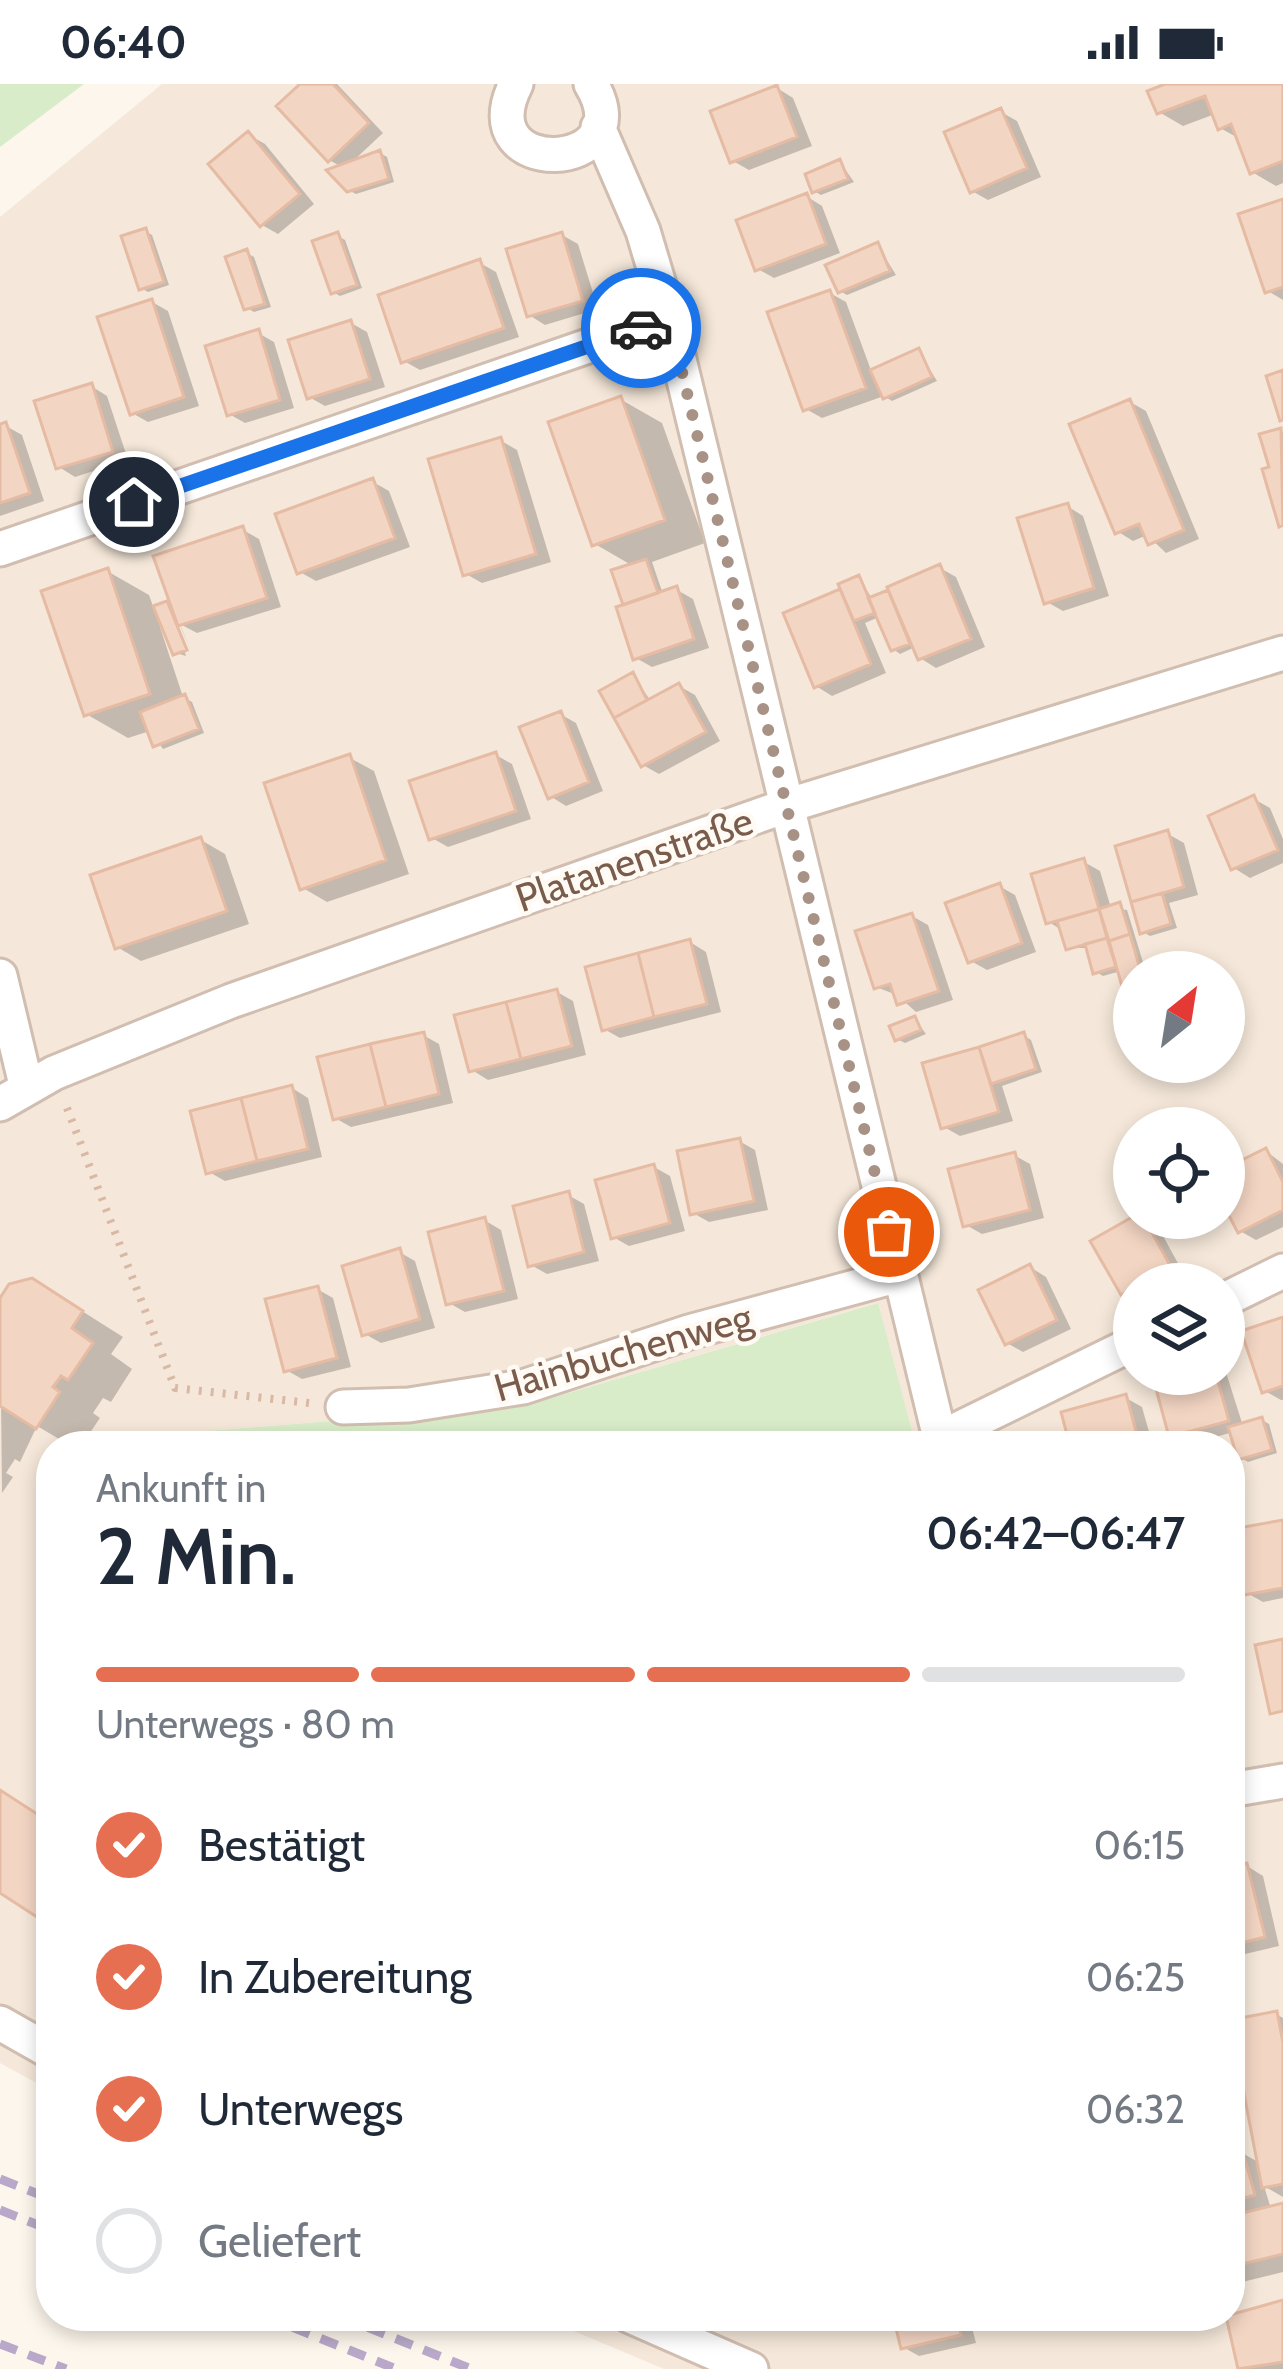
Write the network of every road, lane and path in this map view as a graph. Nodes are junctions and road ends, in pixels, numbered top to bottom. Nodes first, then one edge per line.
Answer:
1 (516, 84) edge
2 (591, 84) edge
3 (598, 127) junction
4 (669, 318) junction
5 (0, 549) edge
6 (1283, 653) edge
7 (784, 807) junction
8 (0, 976) edge
9 (26, 1087) edge
10 (1283, 1271) edge
11 (899, 1275) junction
12 (1245, 1290) edge
13 (1113, 1353) edge
14 (343, 1407) joint
15 (938, 1431) edge
16 (954, 1431) edge
17 (1283, 1781) edge
18 (1245, 1787) edge
19 (0, 2023) edge
20 (36, 2043) edge
21 (664, 2331) edge
22 (751, 2369) edge

1 - 3 street
2 - 3 street
3 - 4 street
4 - 5 street
4 - 7 street
6 - 7 street, Platanenstraße
7 - 9 street, Platanenstraße
7 - 11 street
8 - 9 street
9 - 14 path
10 - 12 street
11 - 14 street, Hainbuchenweg
11 - 15 street
13 - 16 street
17 - 18 street
19 - 20 street
21 - 22 street

